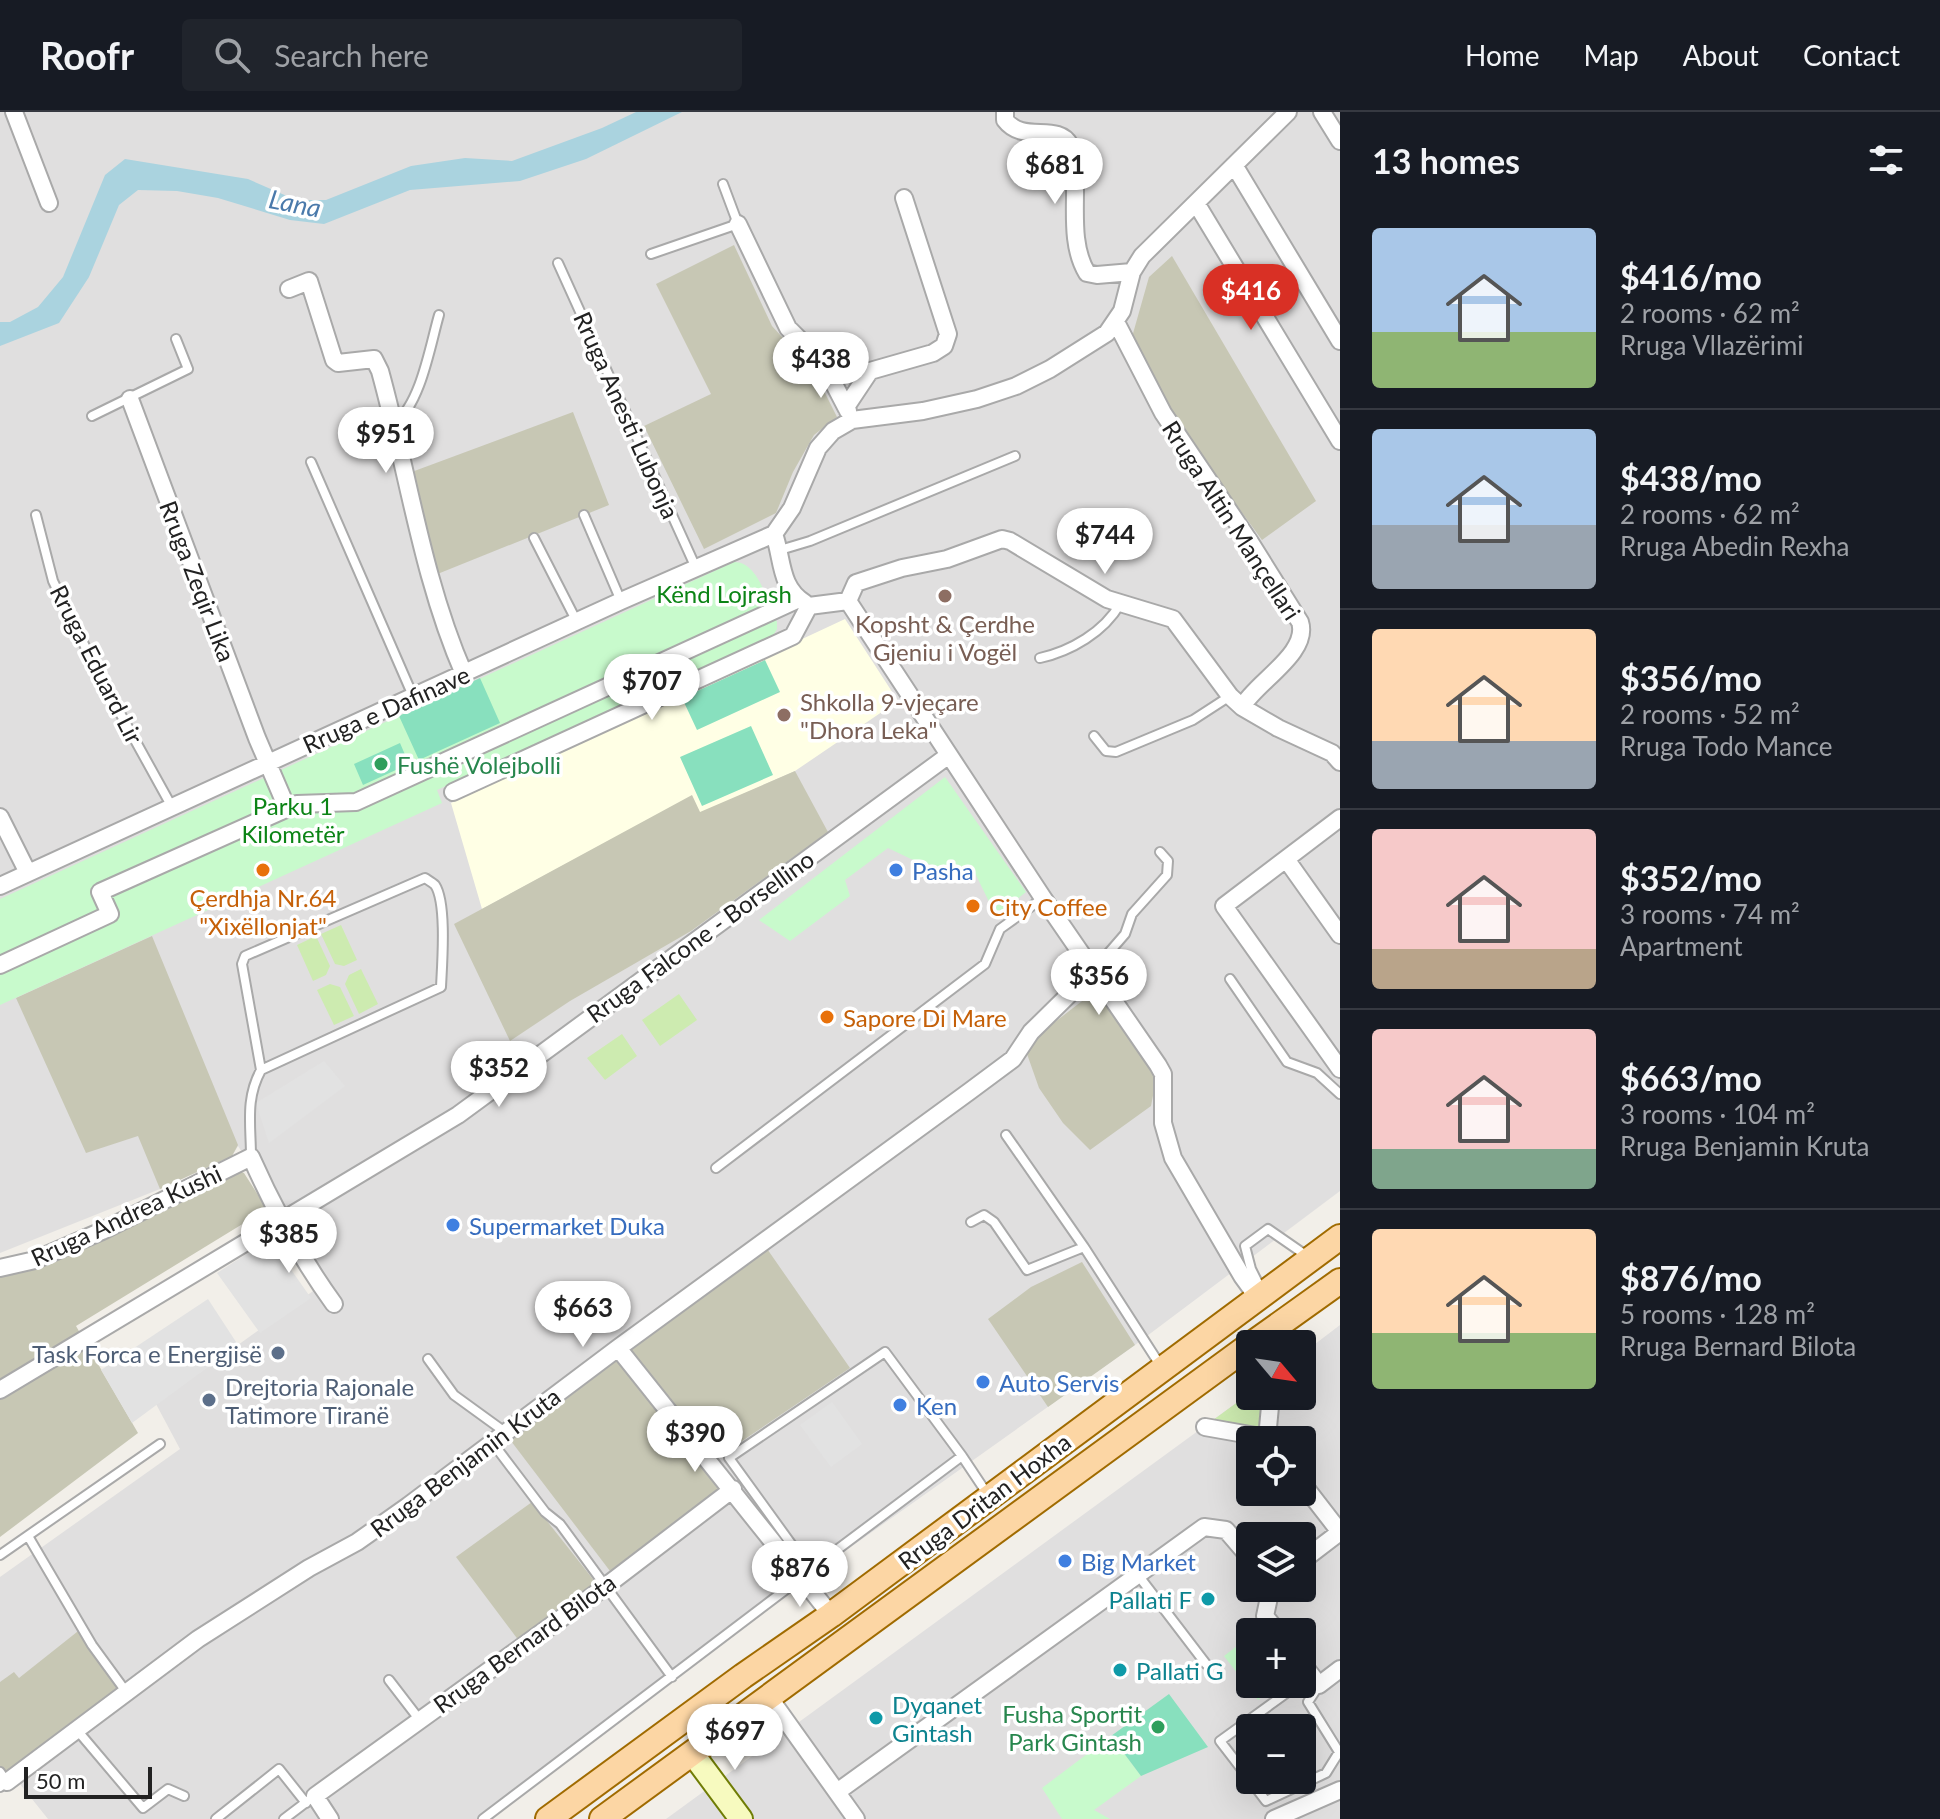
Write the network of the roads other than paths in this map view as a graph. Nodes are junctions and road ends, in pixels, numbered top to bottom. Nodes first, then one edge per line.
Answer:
1 (14, 112) edge
2 (1005, 112) edge
3 (1288, 112) edge
4 (1322, 112) edge
5 (1340, 141) edge
6 (1234, 165) junction
7 (723, 184) dead end
8 (904, 198) dead end
9 (49, 203) dead end
10 (1196, 203) junction
11 (738, 224) junction
12 (651, 254) dead end
13 (558, 263) dead end
14 (1132, 272) junction
15 (289, 289) dead end
16 (439, 315) dead end
17 (1116, 322) junction
18 (176, 339) dead end
19 (1340, 341) edge
20 (130, 399) junction
21 (849, 414) junction
22 (92, 416) dead end
23 (394, 424) junction
24 (1340, 441) edge
25 (1015, 456) dead end
26 (311, 462) dead end
27 (36, 515) dead end
28 (584, 515) dead end
29 (534, 538) dead end
30 (777, 542) junction
31 (696, 568) junction
32 (621, 601) junction
33 (848, 601) junction
34 (804, 602) junction
35 (1120, 604) junction
36 (577, 622) junction
37 (1040, 658) dead end
38 (464, 674) junction
39 (414, 696) junction
40 (1236, 702) junction
41 (1094, 736) dead end
42 (949, 755) junction
43 (1340, 762) edge
44 (267, 763) junction
45 (453, 792) dead end
46 (172, 807) junction
47 (287, 808) junction
48 (0, 817) edge
49 (1340, 818) edge
50 (1160, 852) dead end
51 (1286, 859) junction
52 (28, 873) junction
53 (0, 886) edge
54 (1043, 898) junction
55 (1340, 935) edge
56 (0, 965) edge
57 (1092, 972) junction
58 (1230, 979) dead end
59 (1340, 1069) edge
60 (261, 1070) junction
61 (1340, 1094) edge
62 (1006, 1135) dead end
63 (251, 1157) junction
64 (716, 1168) dead end
65 (280, 1221) junction
66 (971, 1222) dead end
67 (1340, 1237) edge
68 (1084, 1247) junction
69 (1311, 1259) junction
70 (0, 1268) edge
71 (1340, 1281) edge
72 (1261, 1296) junction
73 (334, 1304) dead end
74 (1275, 1330) edge
75 (618, 1348) junction
76 (428, 1359) dead end
77 (1236, 1359) edge
78 (1162, 1369) junction
79 (0, 1390) edge
80 (1205, 1427) dead end
81 (1236, 1433) edge
82 (499, 1437) junction
83 (160, 1444) dead end
84 (962, 1456) junction
85 (733, 1489) junction
86 (989, 1495) junction
87 (1316, 1501) edge
88 (1340, 1532) edge
89 (28, 1536) junction
90 (1236, 1542) edge
91 (1316, 1550) edge
92 (0, 1555) edge
93 (1137, 1574) junction
94 (801, 1577) junction
95 (606, 1586) junction
96 (831, 1615) junction
97 (1206, 1664) dead end
98 (1340, 1669) edge
99 (1316, 1676) edge
100 (672, 1677) junction
101 (389, 1680) dead end
102 (127, 1693) junction
103 (769, 1697) junction
104 (1279, 1698) edge
105 (1257, 1714) edge
106 (1316, 1715) edge
107 (419, 1719) junction
108 (673, 1728) junction
109 (77, 1729) junction
110 (1236, 1729) edge
111 (692, 1753) junction
112 (1236, 1762) edge
113 (1316, 1778) edge
114 (2, 1780) edge
115 (1340, 1790) edge
116 (837, 1792) junction
117 (1261, 1794) edge
118 (1281, 1794) edge
119 (184, 1796) dead end
120 (310, 1799) junction
121 (216, 1819) edge
122 (284, 1819) edge
123 (330, 1819) edge
124 (483, 1819) edge
125 (548, 1819) edge
126 (602, 1819) edge
127 (741, 1819) edge
128 (856, 1819) edge
129 (1274, 1819) edge

1 - 9 street
2 - 14 street
3 - 6 street
4 - 5 street
6 - 10 street
6 - 19 street
7 - 11 lane
8 - 21 street
10 - 14 street
10 - 24 street
11 - 12 lane
11 - 21 street
13 - 31 lane, Rruga Anesti Lubonja
14 - 17 street
15 - 23 street
16 - 23 lane
17 - 21 street
17 - 40 street, Rruga Altin Mançellari
18 - 20 lane
20 - 22 lane
20 - 44 street, Rruga Zeqir Lika
21 - 30 street
23 - 38 street
25 - 30 lane
26 - 39 lane
27 - 46 lane, Rruga Eduard Lir
28 - 32 lane
29 - 36 lane
30 - 31 street, Rruga e Dafinave
30 - 34 street
31 - 32 street, Rruga e Dafinave
32 - 36 street, Rruga e Dafinave
33 - 34 street
33 - 35 street
33 - 42 street
34 - 45 street
34 - 47 street
35 - 37 lane
35 - 40 street
36 - 38 street, Rruga e Dafinave
38 - 39 street, Rruga e Dafinave
39 - 44 street, Rruga e Dafinave
40 - 41 lane
40 - 43 street
42 - 54 street
42 - 65 street, Rruga Falcone - Borsellino
44 - 46 street, Rruga e Dafinave
44 - 47 street, Rruga Zeqir Lika
46 - 52 street, Rruga e Dafinave
47 - 56 street
48 - 52 street
49 - 51 street
50 - 57 lane
51 - 55 street
51 - 59 street
52 - 53 street, Rruga e Dafinave
54 - 57 street
54 - 64 lane
57 - 72 street
57 - 75 street, Rruga Benjamin Kruta
58 - 61 lane
60 - 60 lane
60 - 63 lane
62 - 68 lane
63 - 65 street
63 - 70 street, Rruga Andrea Kushi
65 - 73 street
65 - 79 street, Rruga Falcone - Borsellino
66 - 68 lane
67 - 69 main road, Rruga Dritan Hoxha
68 - 78 lane
69 - 72 main road, Rruga Dritan Hoxha
69 - 72 lane
71 - 74 main road, Rruga Dritan Hoxha
72 - 78 main road, Rruga Dritan Hoxha
75 - 82 street, Rruga Benjamin Kruta
75 - 85 street
76 - 82 lane
77 - 103 main road, Rruga Dritan Hoxha
78 - 86 main road, Rruga Dritan Hoxha
80 - 81 street
82 - 95 lane
82 - 102 street, Rruga Benjamin Kruta
83 - 89 lane
84 - 84 lane
84 - 86 lane
85 - 94 street
85 - 95 street, Rruga Bernard Bilota
86 - 96 main road, Rruga Dritan Hoxha
87 - 88 street
88 - 91 street
89 - 92 lane
89 - 102 lane
90 - 93 street
93 - 97 lane
93 - 116 street
94 - 96 street
94 - 100 lane
95 - 100 lane
95 - 107 street, Rruga Bernard Bilota
96 - 108 main road, Rruga Dritan Hoxha
98 - 99 street
100 - 124 lane
101 - 107 lane
102 - 109 street, Rruga Benjamin Kruta
103 - 111 main road, Rruga Dritan Hoxha
103 - 116 street
104 - 105 lane
106 - 113 lane
107 - 120 street, Rruga Bernard Bilota
108 - 111 main road
108 - 125 main road, Rruga Dritan Hoxha
109 - 114 street, Rruga Benjamin Kruta
109 - 119 lane
110 - 112 lane
111 - 126 main road, Rruga Dritan Hoxha
111 - 127 main road
115 - 129 street
116 - 128 street
117 - 118 lane
120 - 121 lane
120 - 122 lane, Rruga Bernard Bilota
120 - 123 street

